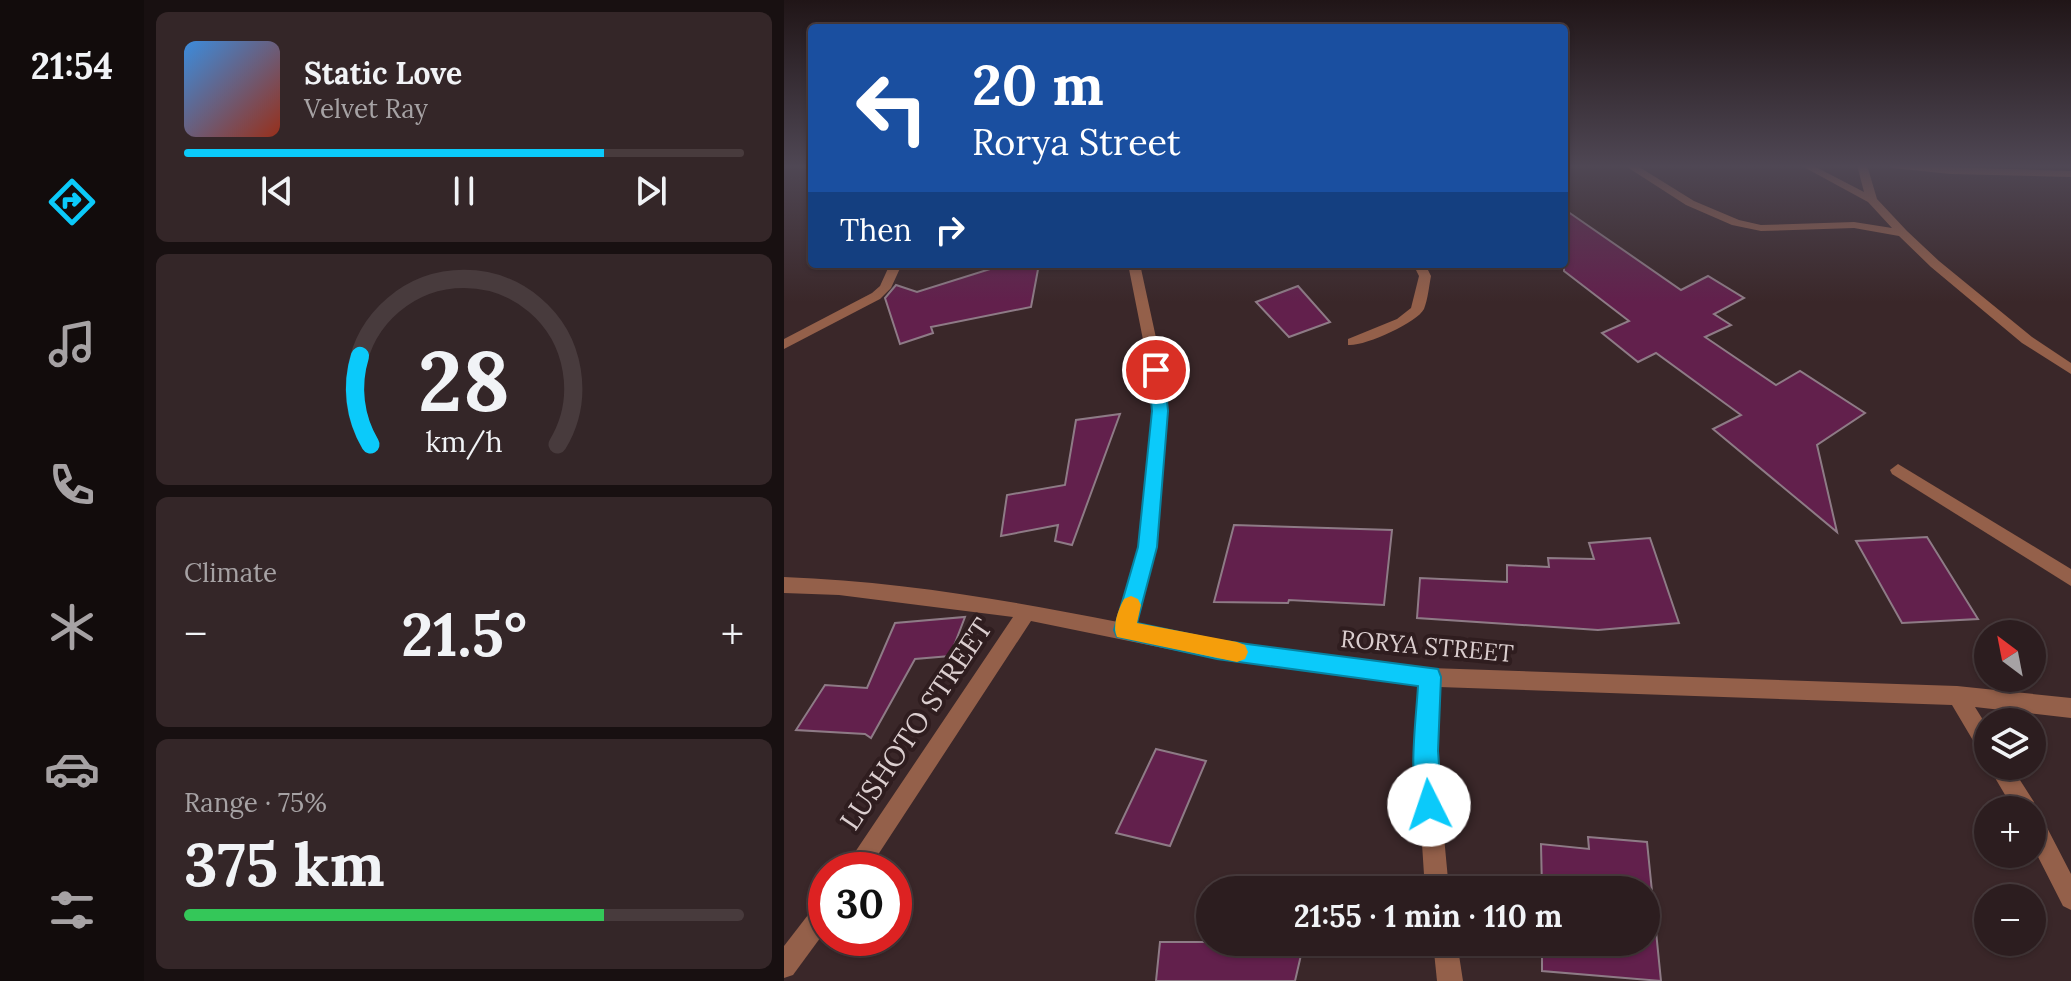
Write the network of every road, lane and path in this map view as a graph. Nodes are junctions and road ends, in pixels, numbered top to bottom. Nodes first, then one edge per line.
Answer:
1 (1708, 211) edge
2 (1882, 211) edge
3 (1903, 233) junction
4 (894, 268) edge
5 (1135, 268) edge
6 (1421, 268) edge
7 (1353, 342) dead end
8 (784, 345) edge
9 (2071, 369) edge
10 (1898, 470) dead end
11 (2071, 578) edge
12 (784, 585) edge
13 (1027, 612) junction
14 (1125, 630) junction
15 (1430, 677) junction
16 (1957, 696) junction
17 (2071, 708) edge
18 (1974, 724) edge
19 (2046, 849) edge
20 (867, 852) edge
21 (1436, 876) edge
22 (2071, 898) edge
23 (808, 934) edge
24 (1447, 956) edge
25 (784, 966) edge
26 (1450, 981) edge

1 - 3 street
2 - 3 street
3 - 9 street
4 - 8 street
5 - 14 street
6 - 7 street
10 - 11 street
12 - 13 street, RORYA STREET
13 - 14 street, RORYA STREET
13 - 20 street, LUSHOTO STREET
14 - 15 street, RORYA STREET
15 - 16 street, RORYA STREET
15 - 21 street
16 - 17 street, RORYA STREET
16 - 18 street
19 - 22 street
23 - 25 street
24 - 26 street

